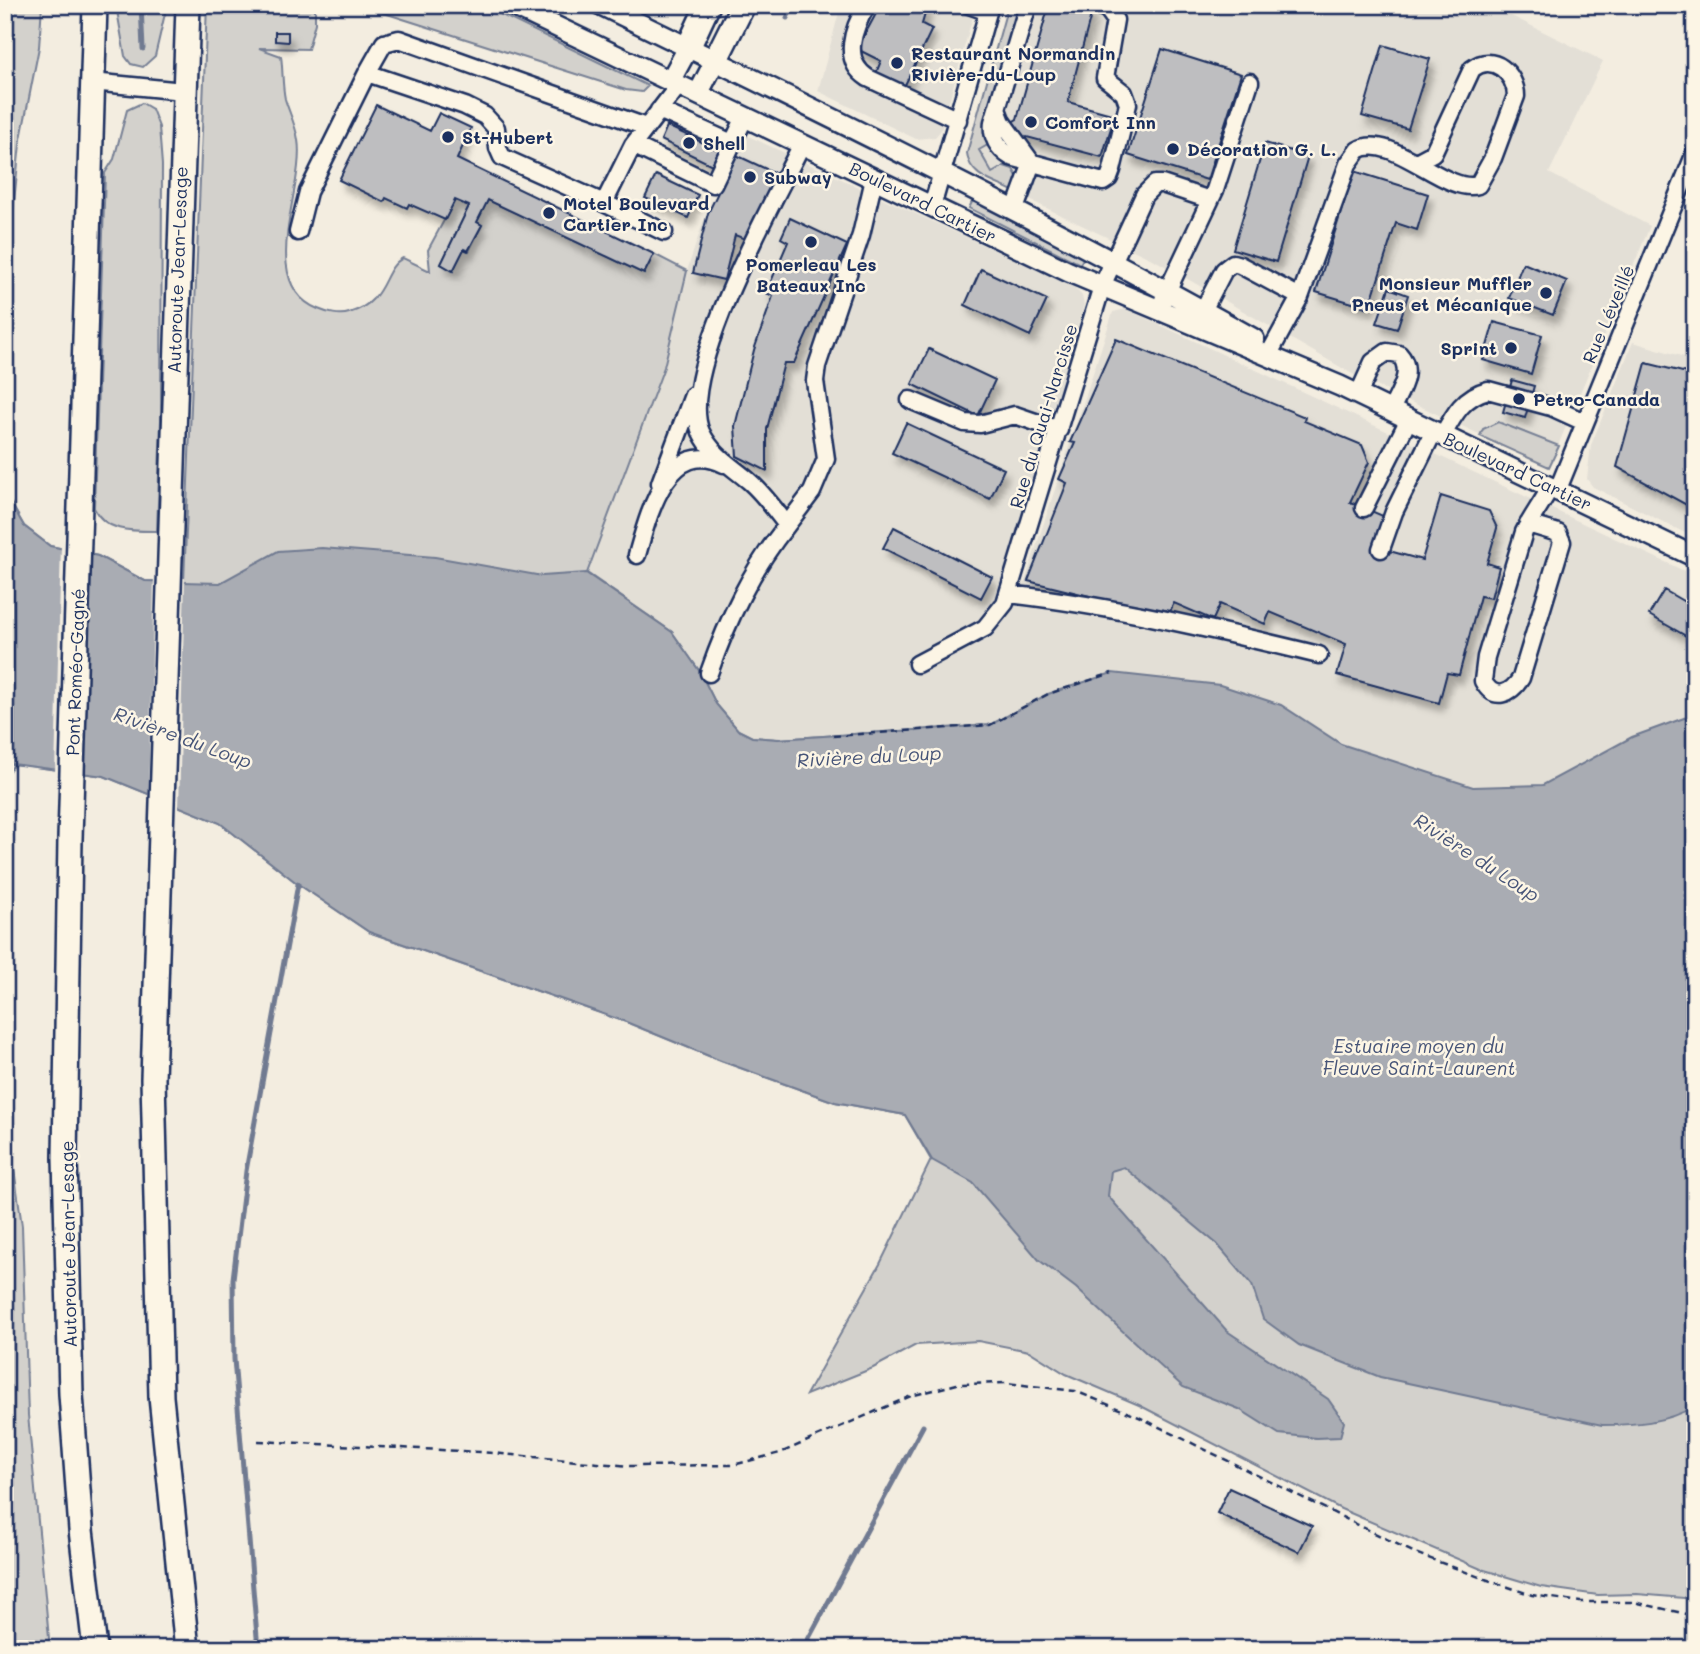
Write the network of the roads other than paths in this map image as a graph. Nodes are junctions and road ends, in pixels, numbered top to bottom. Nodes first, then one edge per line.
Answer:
1 (94, 5) edge
2 (188, 5) edge
3 (511, 5) edge
4 (601, 5) edge
5 (708, 5) edge
6 (743, 5) edge
7 (867, 5) edge
8 (969, 5) edge
9 (1028, 5) edge
10 (1099, 5) edge
11 (989, 8) edge
12 (688, 48) junction
13 (715, 61) junction
14 (367, 73) junction
15 (92, 82) junction
16 (1250, 82) dead end
17 (675, 83) junction
18 (183, 91) junction
19 (698, 94) junction
20 (659, 110) junction
21 (745, 117) junction
22 (958, 120) junction
23 (646, 127) junction
24 (732, 143) junction
25 (802, 144) junction
26 (633, 145) junction
27 (1695, 153) edge
28 (1418, 161) junction
29 (1032, 163) junction
30 (943, 172) junction
31 (874, 179) junction
32 (1210, 200) junction
33 (604, 202) junction
34 (932, 207) junction
35 (1015, 209) junction
36 (298, 232) dead end
37 (664, 232) dead end
38 (1114, 261) junction
39 (1102, 286) junction
40 (1168, 291) junction
41 (1300, 297) junction
42 (1158, 310) junction
43 (1199, 318) junction
44 (1270, 352) junction
45 (699, 379) junction
46 (1349, 391) junction
47 (909, 400) dead end
48 (1400, 414) junction
49 (1584, 422) junction
50 (1059, 430) junction
51 (1439, 433) junction
52 (726, 466) junction
53 (658, 488) junction
54 (1555, 488) junction
55 (1364, 508) dead end
56 (1528, 524) junction
57 (787, 525) junction
58 (1381, 549) dead end
59 (636, 555) dead end
60 (1695, 557) edge
61 (1010, 588) junction
62 (1319, 655) dead end
63 (917, 664) dead end
64 (709, 673) dead end
65 (70, 839) joint
66 (95, 1649) edge
67 (187, 1649) edge

1 - 15 highway
2 - 18 highway, Autoroute Jean-Lesage
3 - 17 main road, Boulevard Cartier
4 - 12 main road, Boulevard Cartier
5 - 12 highway
6 - 13 highway
7 - 22 street
8 - 11 street
9 - 29 street
10 - 29 street
11 - 22 street
12 - 13 main road, Boulevard Cartier
12 - 17 main road
13 - 19 main road
13 - 30 main road, Boulevard Cartier
14 - 23 street
14 - 33 street
14 - 36 street
15 - 18 street
15 - 65 highway, Pont Roméo-Gagné
16 - 32 street
17 - 19 main road, Boulevard Cartier
17 - 20 street
18 - 67 highway, Autoroute Jean-Lesage
19 - 21 main road, Boulevard Cartier
20 - 23 street
20 - 24 street
21 - 24 street
21 - 25 main road, Boulevard Cartier
22 - 30 street
23 - 26 street
24 - 26 street
25 - 31 main road, Boulevard Cartier
25 - 45 street
26 - 33 street
27 - 49 street, Rue Léveillé
28 - 28 street
28 - 41 street
29 - 35 street
30 - 34 street
30 - 35 main road, Boulevard Cartier
31 - 34 main road, Boulevard Cartier
31 - 57 street
32 - 38 street, Rue du Quai-Narcisse
32 - 40 street
33 - 37 street
34 - 39 main road, Boulevard Cartier
35 - 38 main road, Boulevard Cartier
38 - 39 street, Rue du Quai-Narcisse
38 - 40 main road, Boulevard Cartier
39 - 42 main road, Boulevard Cartier
39 - 50 street, Rue du Quai-Narcisse
40 - 42 street
40 - 43 main road, Boulevard Cartier
41 - 43 street
41 - 44 street
42 - 43 main road, Boulevard Cartier
43 - 44 main road, Boulevard Cartier
44 - 46 main road, Boulevard Cartier
45 - 52 street
45 - 53 street
46 - 48 main road, Boulevard Cartier
46 - 48 street
47 - 50 street
48 - 51 main road, Boulevard Cartier
48 - 55 street
49 - 51 street
49 - 54 street, Rue Léveillé
50 - 61 street, Rue du Quai-Narcisse
51 - 54 main road, Boulevard Cartier
51 - 58 street
52 - 53 street
52 - 57 street
53 - 59 street
54 - 56 street, Rue Léveillé
54 - 60 main road, Boulevard Cartier
56 - 56 street, Rue Léveillé
57 - 64 street
61 - 62 street
61 - 63 street, Rue du Quai-Narcisse
65 - 66 highway, Autoroute Jean-Lesage

